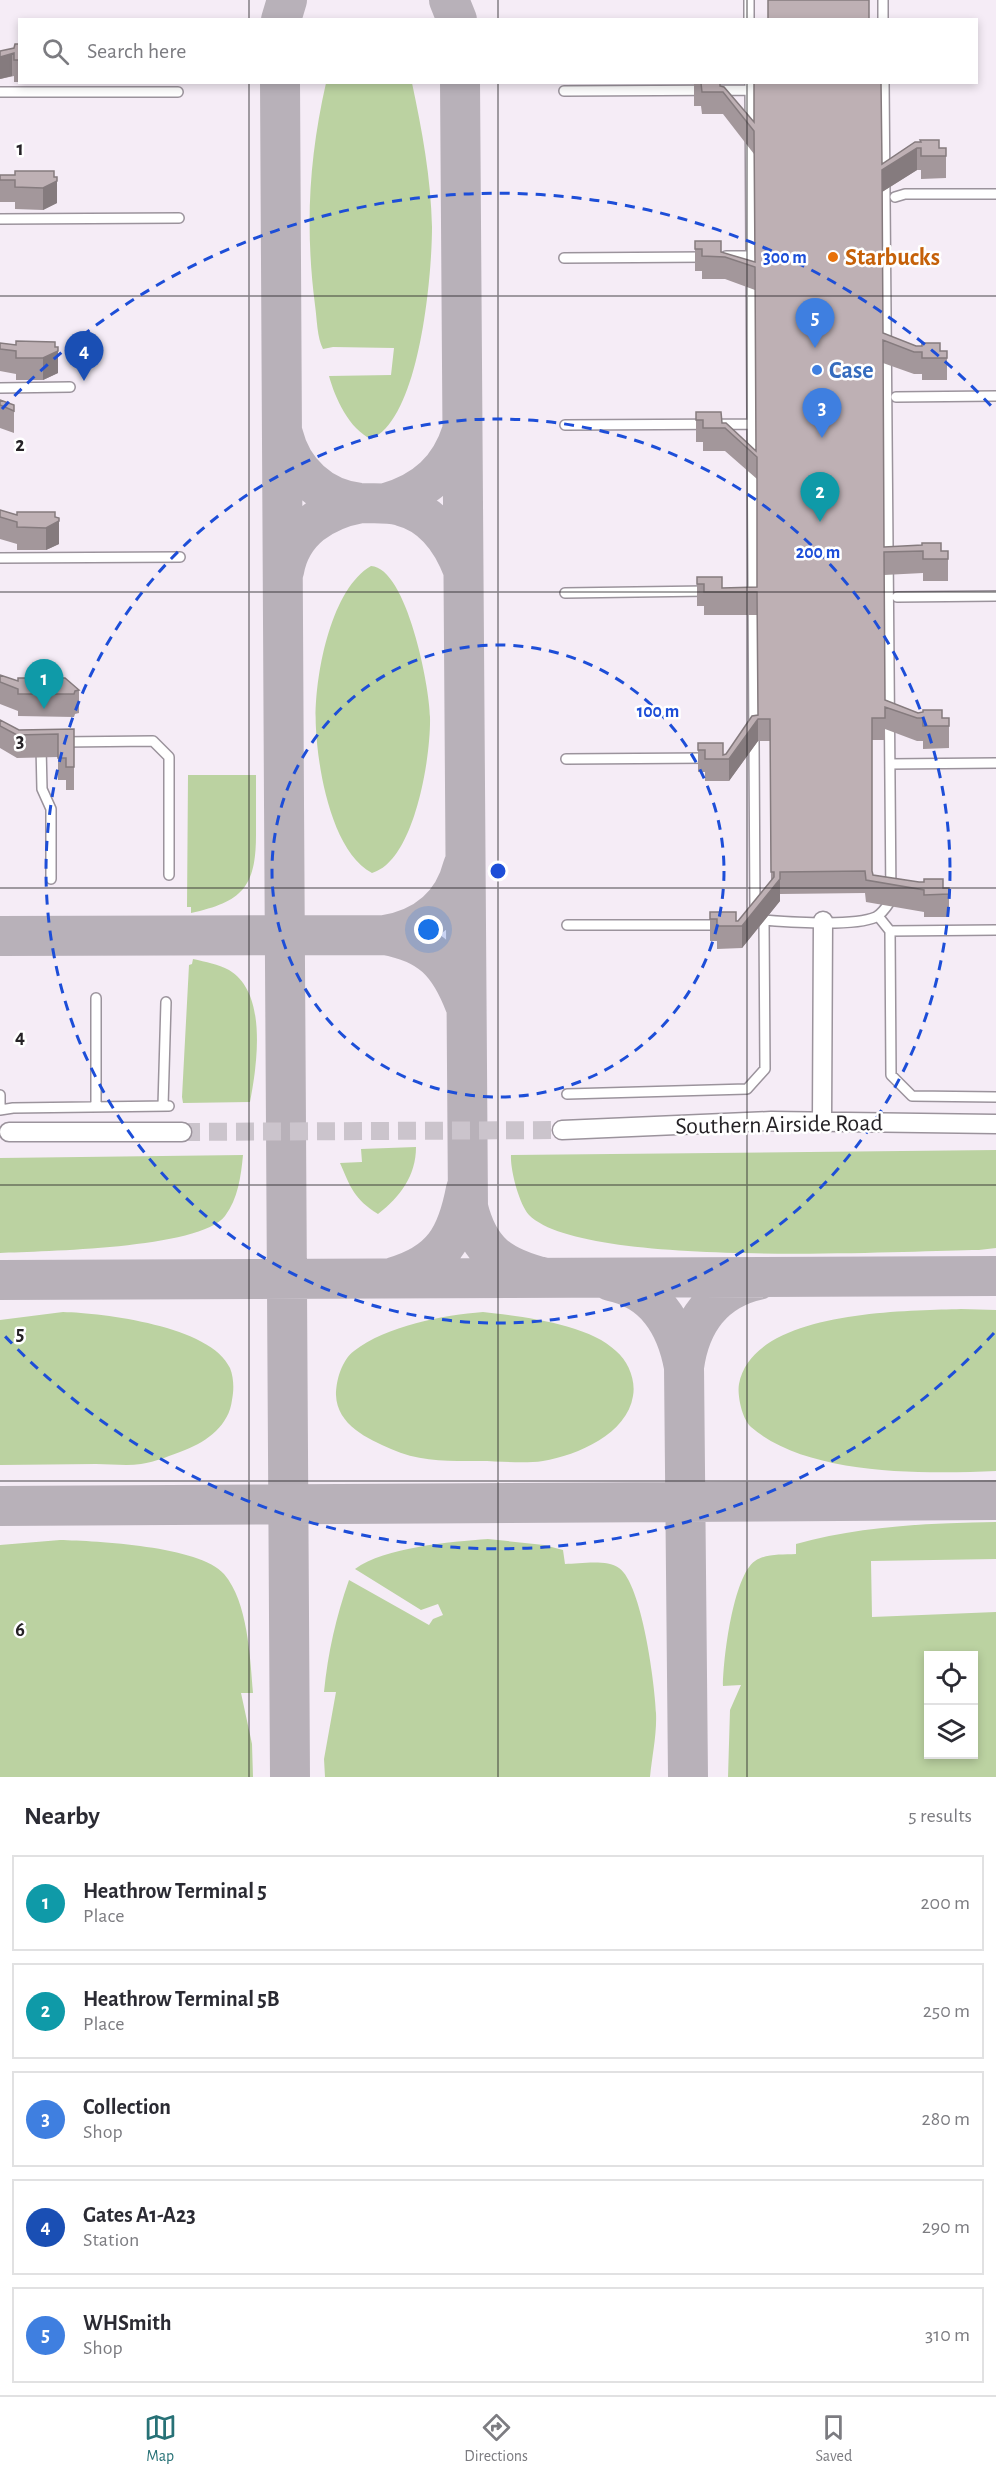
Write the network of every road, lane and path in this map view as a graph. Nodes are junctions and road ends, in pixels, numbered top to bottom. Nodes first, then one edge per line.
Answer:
1 (749, 0) edge
2 (883, 0) edge
3 (749, 18) edge
4 (883, 18) edge
5 (884, 84) edge
6 (750, 86) edge
7 (564, 91) dead end
8 (0, 92) edge
9 (178, 92) dead end
10 (996, 194) edge
11 (895, 197) dead end
12 (178, 218) dead end
13 (0, 219) edge
14 (751, 256) junction
15 (564, 258) dead end
16 (70, 387) dead end
17 (0, 388) edge
18 (996, 396) edge
19 (896, 397) dead end
20 (752, 424) junction
21 (565, 425) dead end
22 (180, 557) dead end
23 (0, 558) edge
24 (753, 590) junction
25 (717, 591) edge
26 (741, 591) edge
27 (565, 593) dead end
28 (996, 596) edge
29 (897, 597) dead end
30 (718, 758) edge
31 (742, 758) edge
32 (753, 758) junction
33 (566, 759) dead end
34 (996, 763) edge
35 (890, 764) junction
36 (169, 875) dead end
37 (51, 879) dead end
38 (878, 916) junction
39 (757, 919) junction
40 (823, 921) junction
41 (567, 925) dead end
42 (730, 925) edge
43 (996, 930) edge
44 (890, 931) junction
45 (96, 998) dead end
46 (165, 1002) dead end
47 (567, 1094) dead end
48 (0, 1095) edge
49 (996, 1096) edge
50 (96, 1107) junction
51 (0, 1110) edge
52 (822, 1122) junction
53 (996, 1124) edge
54 (562, 1130) tunnel mouth
55 (9, 1132) dead end
56 (182, 1132) tunnel mouth

1 - 3 lane
2 - 4 lane
5 - 35 lane
6 - 7 lane
6 - 14 lane
8 - 9 lane
10 - 11 lane
12 - 13 lane
14 - 15 lane
14 - 20 lane
16 - 17 lane
18 - 19 lane
20 - 21 lane
20 - 24 lane
22 - 23 lane
24 - 26 lane
24 - 32 lane
25 - 27 lane
28 - 29 lane
30 - 33 lane
31 - 32 lane
32 - 39 lane
34 - 35 lane
35 - 38 lane
36 - 37 lane
38 - 40 lane
38 - 44 lane
39 - 40 lane
39 - 47 lane
40 - 52 street
41 - 42 lane
43 - 44 lane
44 - 49 lane
45 - 50 lane
46 - 50 lane
48 - 51 lane
50 - 51 lane
52 - 53 street, Southern Airside Road
52 - 54 street, Southern Airside Road
55 - 56 street

